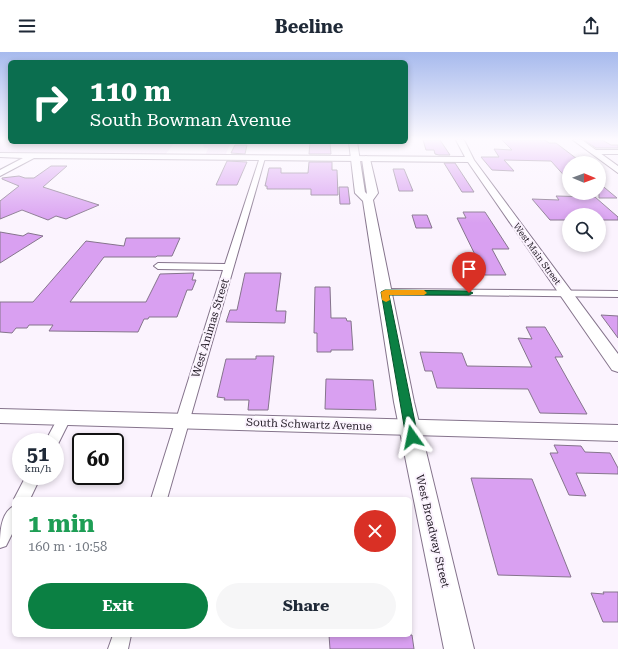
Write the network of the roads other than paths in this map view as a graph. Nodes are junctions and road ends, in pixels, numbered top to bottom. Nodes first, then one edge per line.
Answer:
1 (10, 168) edge
2 (259, 168) edge
3 (356, 168) edge
4 (368, 168) edge
5 (476, 168) edge
6 (0, 173) edge
7 (368, 200) junction
8 (158, 266) dead end
9 (228, 267) junction
10 (385, 292) junction
11 (566, 294) junction
12 (618, 294) edge
13 (618, 366) edge
14 (0, 416) edge
15 (64, 418) junction
16 (181, 420) junction
17 (410, 428) junction
18 (56, 433) edge
19 (618, 433) edge
20 (29, 485) edge
21 (23, 497) edge
22 (160, 497) edge
23 (12, 518) edge
24 (0, 540) edge
25 (121, 637) edge
26 (118, 649) edge
27 (459, 649) edge

1 - 6 main road
2 - 9 street, West Animas Street
3 - 7 main road, West Broadway Street
4 - 7 main road, West Broadway Street
5 - 11 main road, West Main Street
7 - 10 main road, West Broadway Street
8 - 9 street
9 - 16 street, West Animas Street
10 - 11 street
10 - 17 main road, West Broadway Street
11 - 12 street
11 - 13 main road, West Main Street
14 - 15 main road, South Schwartz Avenue
15 - 16 main road, South Schwartz Avenue
15 - 18 street
16 - 17 main road, South Schwartz Avenue
16 - 22 street, West Animas Street
17 - 19 main road, South Schwartz Avenue
17 - 27 main road, West Broadway Street
20 - 21 street
23 - 24 street
25 - 26 street

